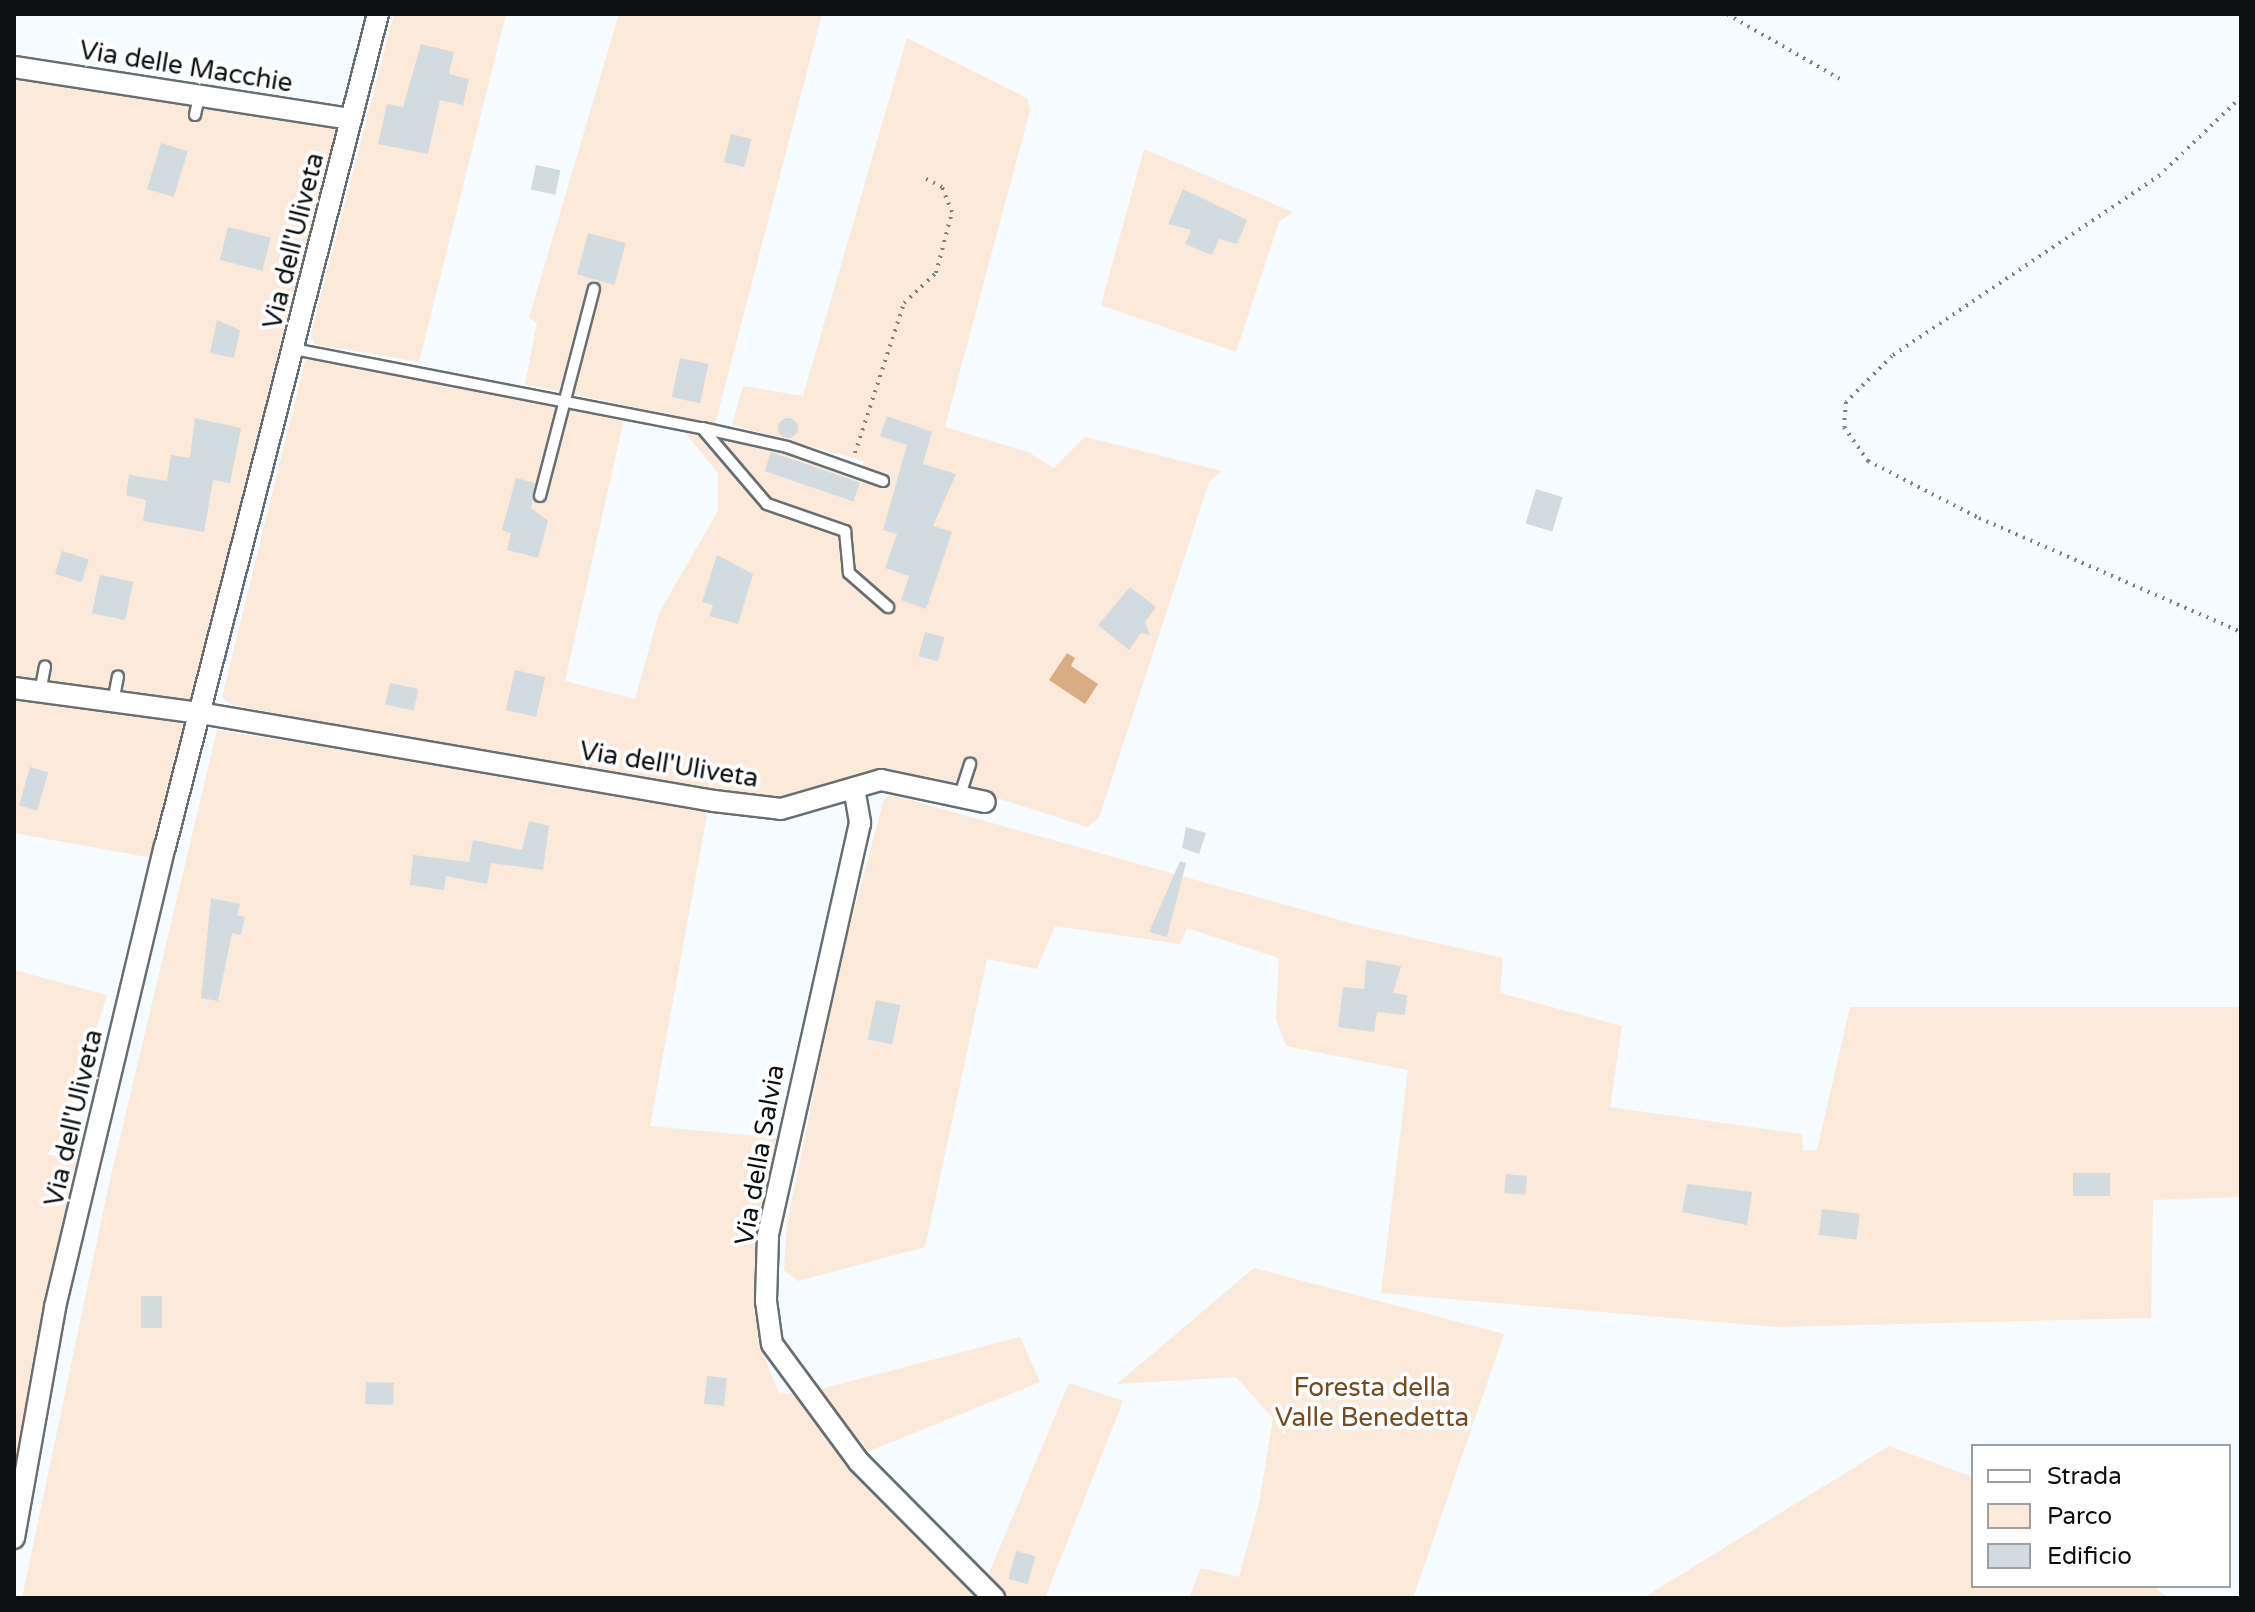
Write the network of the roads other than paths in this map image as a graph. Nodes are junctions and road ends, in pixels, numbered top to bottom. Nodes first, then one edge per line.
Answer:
1 (378, 14) edge
2 (14, 67) edge
3 (351, 119) junction
4 (594, 289) dead end
5 (294, 349) junction
6 (564, 401) junction
7 (702, 428) junction
8 (883, 481) dead end
9 (540, 496) dead end
10 (888, 607) dead end
11 (45, 666) dead end
12 (118, 676) dead end
13 (14, 688) edge
14 (49, 696) junction
15 (113, 702) junction
16 (200, 713) junction
17 (970, 764) dead end
18 (854, 788) junction
19 (960, 795) junction
20 (985, 802) dead end
21 (15, 1526) edge
22 (994, 1598) edge

1 - 3 street, Via dell'Uliveta
2 - 3 street, Via delle Macchie
3 - 5 street, Via dell'Uliveta
4 - 6 lane
5 - 6 lane
5 - 16 street, Via dell'Uliveta
6 - 7 lane
6 - 9 lane
7 - 8 lane
7 - 10 lane
11 - 14 lane
12 - 15 lane
13 - 14 street
14 - 15 street
15 - 16 street
16 - 18 street, Via dell'Uliveta
16 - 21 street, Via dell'Uliveta
17 - 19 lane
18 - 19 street, Via dell'Uliveta
18 - 22 street, Via della Salvia
19 - 20 street, Via dell'Uliveta

